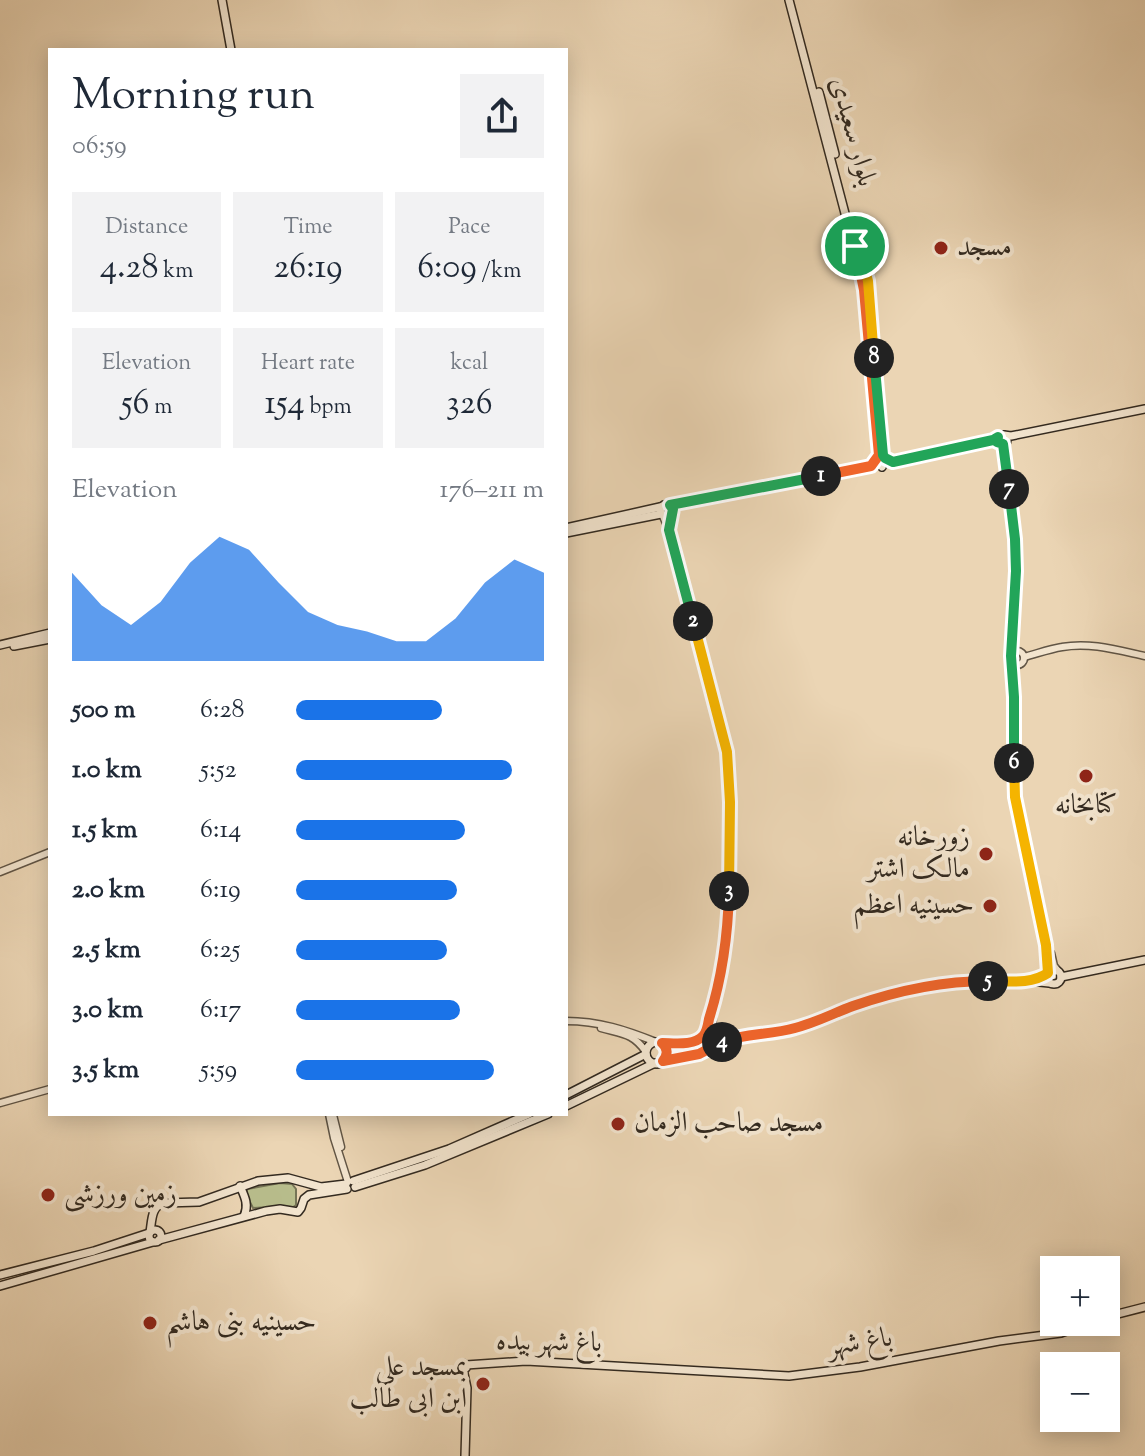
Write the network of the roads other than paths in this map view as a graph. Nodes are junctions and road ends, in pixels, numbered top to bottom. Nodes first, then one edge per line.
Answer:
1 (222, 0) edge
2 (792, 0) edge
3 (231, 48) edge
4 (1145, 410) edge
5 (1002, 440) junction
6 (881, 461) junction
7 (666, 511) junction
8 (568, 531) edge
9 (48, 634) edge
10 (48, 639) edge
11 (10, 645) junction
12 (0, 647) edge
13 (1145, 656) edge
14 (1024, 657) junction
15 (1013, 660) junction
16 (1017, 800) junction
17 (48, 853) edge
18 (0, 872) edge
19 (1145, 960) edge
20 (1047, 974) junction
21 (1060, 974) junction
22 (1030, 981) junction
23 (1050, 984) junction
24 (713, 1010) junction
25 (568, 1023) edge
26 (568, 1023) edge
27 (702, 1039) junction
28 (712, 1042) junction
29 (659, 1043) junction
30 (675, 1043) junction
31 (646, 1053) junction
32 (678, 1057) junction
33 (659, 1062) junction
34 (583, 1087) junction
35 (48, 1090) edge
36 (568, 1094) edge
37 (588, 1096) junction
38 (0, 1103) edge
39 (568, 1105) edge
40 (332, 1116) edge
41 (526, 1116) edge
42 (542, 1116) edge
43 (504, 1129) junction
44 (298, 1180) junction
45 (350, 1184) junction
46 (240, 1186) junction
47 (304, 1199) junction
48 (244, 1216) junction
49 (154, 1235) junction
50 (0, 1275) edge
51 (0, 1286) edge
52 (1145, 1307) edge
53 (1120, 1312) edge
54 (1040, 1336) edge
55 (631, 1368) joint
56 (465, 1456) edge

1 - 3 main road
2 - 6 main road, بلوار سعیدی
4 - 5 main road
5 - 6 main road
5 - 6 main road
5 - 15 street
6 - 7 main road
6 - 7 main road
7 - 8 main road
7 - 24 street
9 - 11 main road
10 - 11 main road
11 - 12 main road
13 - 14 street
14 - 15 street
14 - 15 street
15 - 16 street
16 - 20 street
16 - 21 street
17 - 18 street
19 - 21 main road
20 - 21 main road
20 - 22 main road
20 - 23 main road
21 - 23 main road
22 - 23 main road
22 - 28 main road
24 - 27 street
24 - 28 street
25 - 29 street
26 - 31 street
27 - 28 main road
27 - 30 main road
28 - 32 main road
29 - 30 main road
29 - 31 main road
29 - 33 main road
30 - 32 main road
31 - 33 main road
31 - 34 main road
32 - 33 main road
33 - 37 main road
34 - 36 main road
34 - 37 main road
35 - 38 street
37 - 39 main road
40 - 45 street
41 - 43 main road
42 - 43 main road
43 - 45 main road
44 - 45 main road
44 - 46 main road
44 - 47 main road
45 - 47 main road
46 - 48 main road
46 - 49 main road
47 - 48 main road
48 - 49 main road
49 - 50 main road
49 - 51 main road
52 - 53 main road
54 - 55 main road, باغ شهر
55 - 56 main road, باغ شهر بیده

